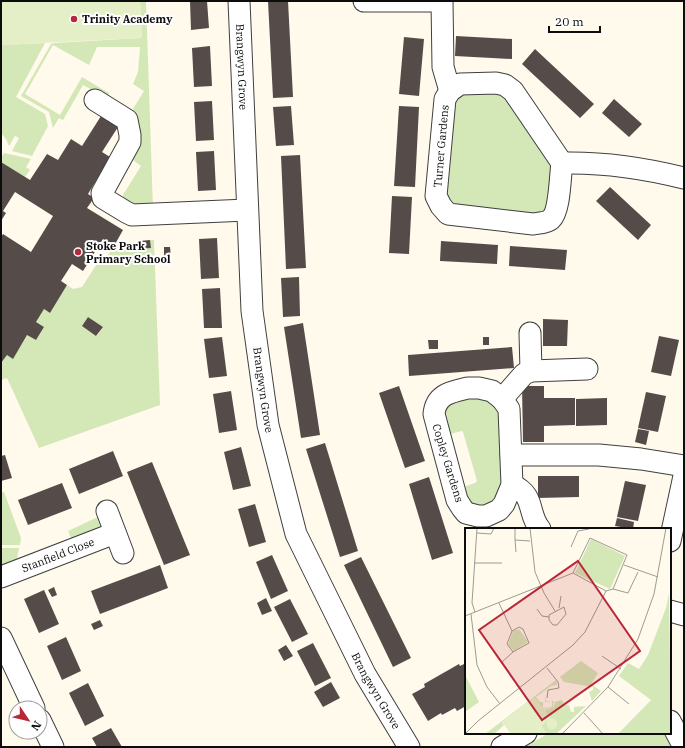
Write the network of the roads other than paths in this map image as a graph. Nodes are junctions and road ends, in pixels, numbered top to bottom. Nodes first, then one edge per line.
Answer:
1 (239, 1) edge
2 (364, 1) edge
3 (431, 1) edge
4 (442, 1) edge
5 (450, 91) junction
6 (96, 100) dead end
7 (562, 163) junction
8 (684, 178) edge
9 (247, 210) junction
10 (530, 333) dead end
11 (587, 369) dead end
12 (531, 371) junction
13 (502, 398) junction
14 (511, 455) junction
15 (684, 466) edge
16 (684, 476) edge
17 (512, 485) junction
18 (107, 511) dead end
19 (539, 528) edge
20 (115, 533) junction
21 (671, 536) edge
22 (123, 553) dead end
23 (1, 577) edge
24 (671, 611) edge
25 (684, 615) edge
26 (1, 638) edge
27 (30, 700) edge
28 (671, 723) edge
29 (524, 734) edge
30 (48, 737) edge
31 (53, 747) edge
32 (409, 747) edge
33 (502, 747) edge
34 (684, 747) edge

1 - 9 street, Brangwyn Grove
2 - 3 street
4 - 5 street
5 - 7 street, Turner Gardens
5 - 7 street, Turner Gardens
6 - 9 street
7 - 8 street
9 - 32 street, Brangwyn Grove
10 - 12 street
11 - 12 street
12 - 13 street
13 - 14 street, Copley Gardens
13 - 17 street, Copley Gardens
14 - 15 street
14 - 17 street, Copley Gardens
16 - 21 street
17 - 19 street
18 - 20 street
20 - 22 street
20 - 23 street, Stanfield Close
24 - 25 street
26 - 27 street
28 - 34 street
29 - 33 street
30 - 31 street

